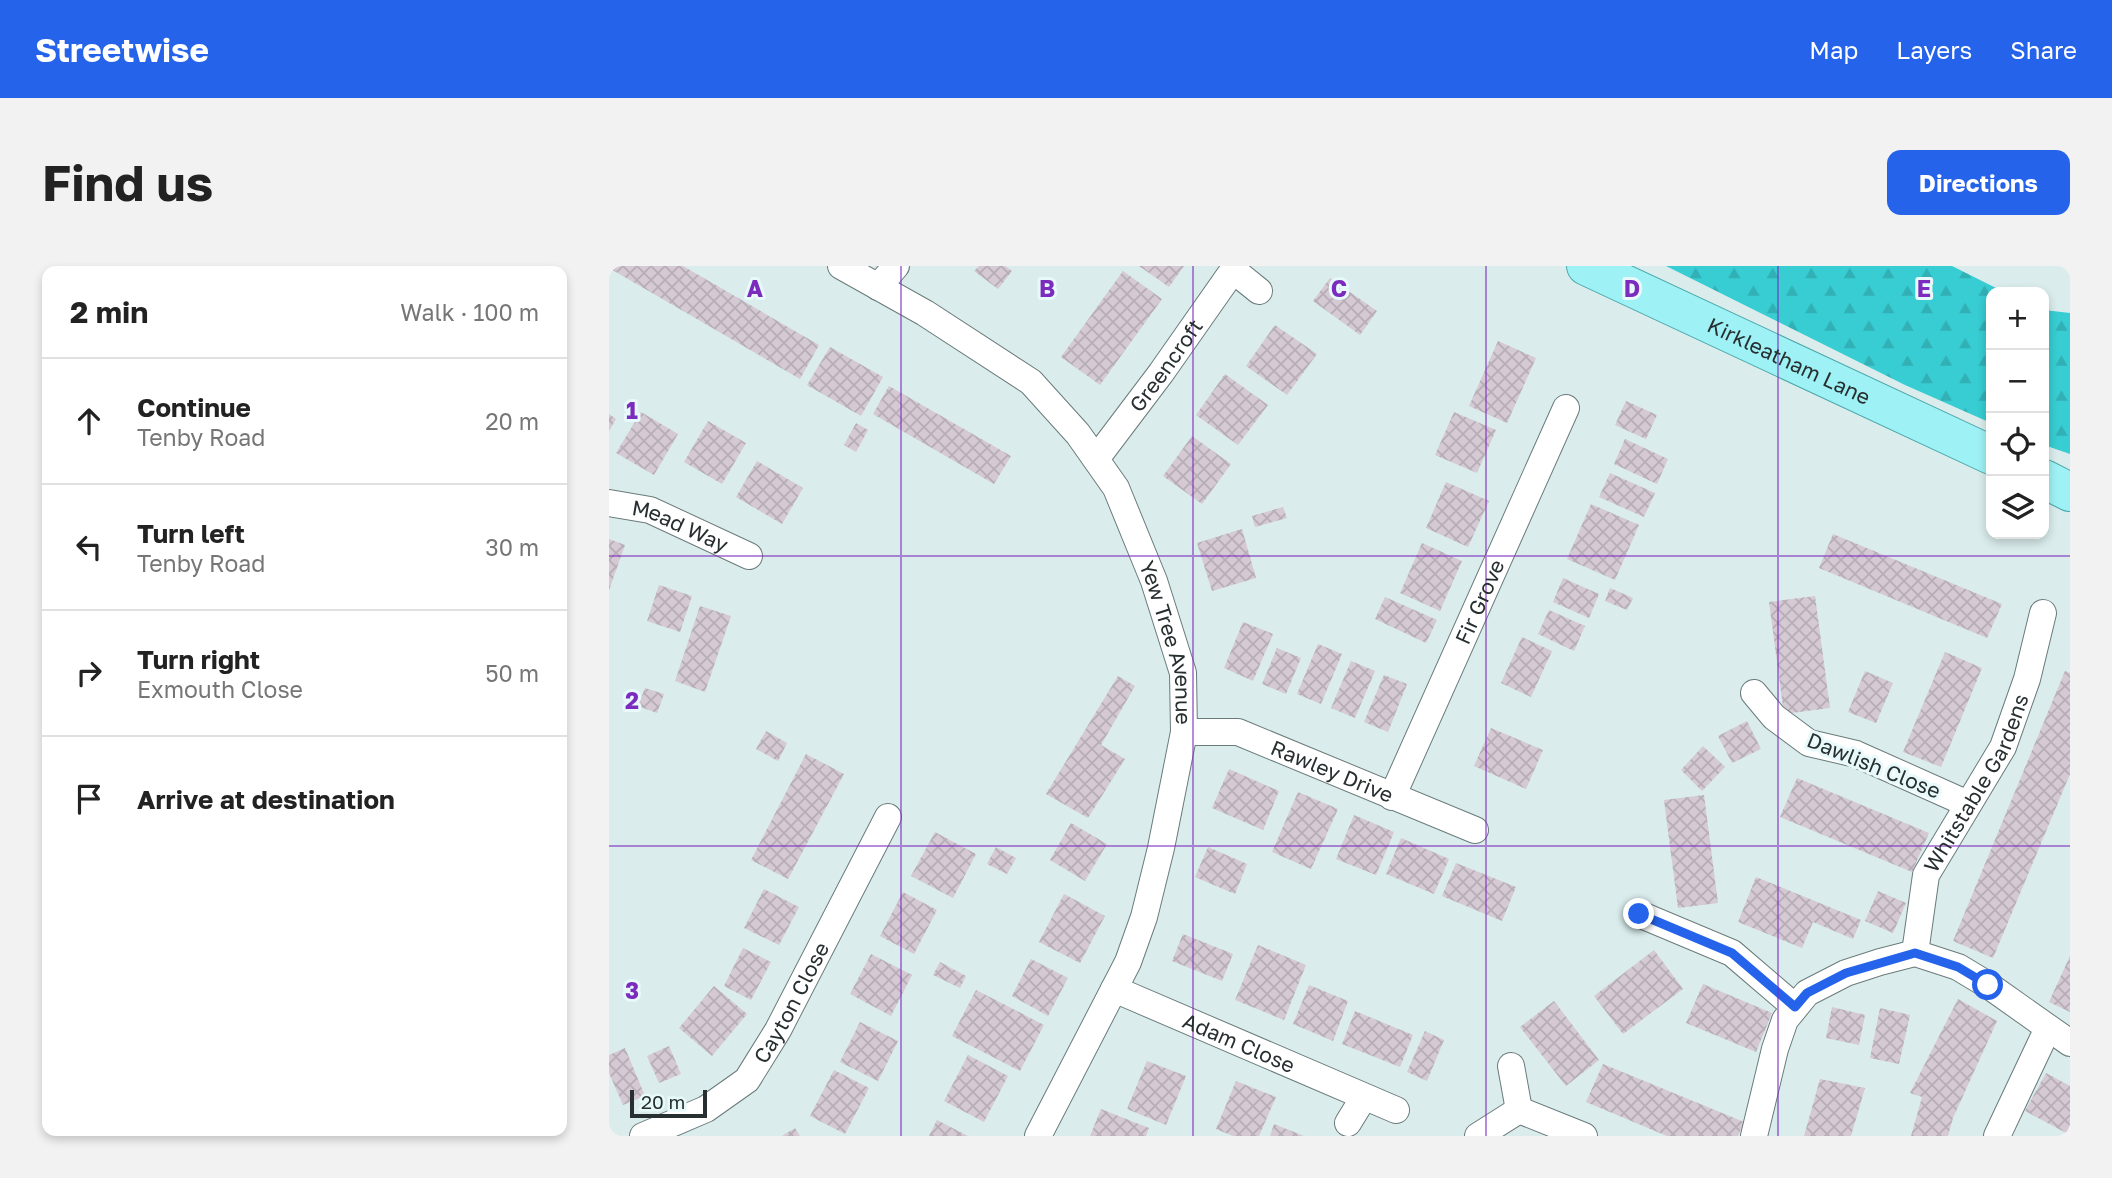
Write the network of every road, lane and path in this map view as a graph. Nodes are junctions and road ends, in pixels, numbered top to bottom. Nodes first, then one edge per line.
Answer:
1 (841, 266) edge
2 (896, 266) edge
3 (1586, 266) edge
4 (1234, 268) edge
5 (878, 287) junction
6 (1259, 291) dead end
7 (1566, 408) dead end
8 (1986, 453) edge
9 (1096, 458) junction
10 (2049, 482) edge
11 (2070, 492) edge
12 (609, 503) edge
13 (749, 556) dead end
14 (2043, 612) dead end
15 (1754, 693) dead end
16 (1184, 732) junction
17 (1392, 797) junction
18 (1968, 804) junction
19 (888, 817) dead end
20 (1475, 830) dead end
21 (1639, 914) dead end
22 (1915, 953) junction
23 (1114, 989) junction
24 (1795, 1007) junction
25 (2048, 1028) junction
26 (2070, 1043) edge
27 (1511, 1066) dead end
28 (1364, 1097) junction
29 (1395, 1110) dead end
30 (1518, 1110) junction
31 (1348, 1123) dead end
32 (643, 1136) edge
33 (1038, 1136) edge
34 (1478, 1136) edge
35 (1584, 1136) edge
36 (1754, 1136) edge
37 (1997, 1136) edge

1 - 5 street, Yew Tree Avenue
2 - 5 street
3 - 8 main road, Kirkleatham Lane
4 - 6 street, Greencroft
4 - 9 street, Greencroft
5 - 9 street, Yew Tree Avenue
7 - 17 street, Fir Grove
9 - 16 street, Yew Tree Avenue
10 - 11 main road
12 - 13 street, Mead Way
14 - 18 street, Whitstable Gardens
15 - 18 street, Dawlish Close
16 - 17 street, Rawley Drive
16 - 23 street, Yew Tree Avenue
17 - 20 street, Rawley Drive
18 - 22 street, Whitstable Gardens
19 - 32 street, Cayton Close
21 - 24 street
22 - 24 street
22 - 25 street
23 - 28 street, Adam Close
23 - 33 street, Yew Tree Avenue
24 - 36 street
25 - 26 street
25 - 37 street
27 - 30 street
28 - 29 street, Adam Close
28 - 31 street
30 - 34 street
30 - 35 street

